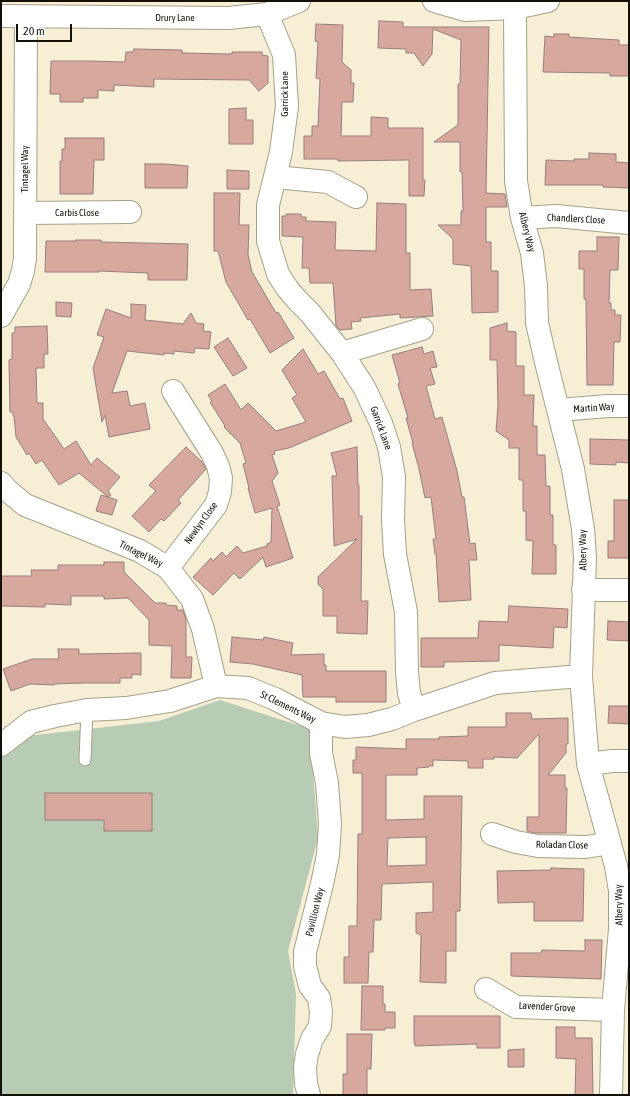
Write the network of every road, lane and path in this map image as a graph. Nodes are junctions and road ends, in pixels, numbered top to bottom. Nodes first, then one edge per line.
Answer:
1 (299, 1) edge
2 (434, 1) edge
3 (545, 1) edge
4 (515, 8) junction
5 (258, 10) edge
6 (1, 16) edge
7 (26, 17) junction
8 (275, 177) junction
9 (356, 197) dead end
10 (130, 212) dead end
11 (25, 213) junction
12 (522, 218) junction
13 (629, 223) edge
14 (1, 316) edge
15 (422, 329) dead end
16 (342, 353) junction
17 (173, 391) dead end
18 (629, 406) edge
19 (559, 410) junction
20 (1, 483) edge
21 (168, 568) junction
22 (583, 590) junction
23 (629, 590) edge
24 (581, 676) junction
25 (216, 686) junction
26 (87, 710) junction
27 (414, 710) junction
28 (321, 723) junction
29 (1, 745) edge
30 (85, 760) dead end
31 (629, 761) edge
32 (588, 764) junction
33 (492, 834) dead end
34 (610, 843) junction
35 (622, 971) edge
36 (486, 989) dead end
37 (613, 1010) junction
38 (309, 1095) edge
39 (611, 1095) edge

1 - 5 street, Drury Lane
2 - 4 street
3 - 4 street
4 - 12 street, Albery Way
5 - 7 street, Drury Lane
5 - 8 street, Garrick Lane
6 - 7 street, Drury Lane
7 - 11 street, Tintagel Way
8 - 9 street
8 - 16 street, Garrick Lane
10 - 11 street, Carbis Close
11 - 14 street, Tintagel Way
12 - 13 street, Chandlers Close
12 - 19 street, Albery Way
15 - 16 street
16 - 27 street, Garrick Lane
17 - 21 street, Newlyn Close
18 - 19 street, Martin Way
19 - 22 street, Albery Way
20 - 21 street, Tintagel Way
21 - 25 street, Tintagel Way
22 - 23 street
22 - 24 street, Albery Way
24 - 27 street, St Clements Way
24 - 32 street, Albery Way
25 - 26 street, St Clements Way
25 - 28 street, St Clements Way
26 - 29 street, St Clements Way
26 - 30 lane
27 - 28 street, St Clements Way
28 - 38 street, Pavillion Way
31 - 32 street
32 - 34 street, Albery Way
33 - 34 street, Roladan Close
34 - 35 street, Albery Way
35 - 37 street, Albery Way
36 - 37 street, Lavender Grove
37 - 39 street, Albery Way

